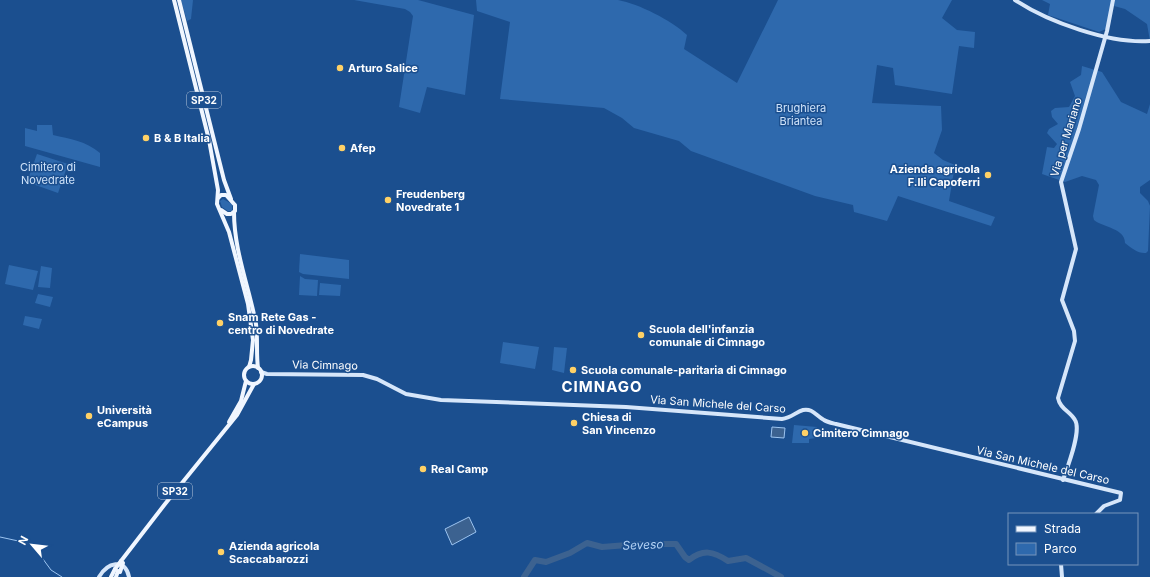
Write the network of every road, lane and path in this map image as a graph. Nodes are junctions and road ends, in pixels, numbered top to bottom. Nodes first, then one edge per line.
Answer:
1 (174, 0) edge
2 (180, 0) edge
3 (1015, 0) edge
4 (1112, 0) edge
5 (1105, 37) junction
6 (1150, 41) edge
7 (217, 198) junction
8 (231, 199) junction
9 (221, 210) junction
10 (234, 212) junction
11 (249, 367) junction
12 (258, 368) junction
13 (261, 374) junction
14 (246, 381) junction
15 (254, 384) junction
16 (449, 400) joint
17 (214, 443) junction
18 (1063, 480) junction
19 (1097, 513) edge
20 (1061, 565) edge
21 (99, 577) edge
22 (114, 577) edge
23 (129, 577) edge
24 (1062, 577) edge

1 - 7 main road, SP32
2 - 8 main road, SP32
3 - 5 street
4 - 5 street, Via per Mariano
5 - 6 street
5 - 18 street, Via per Mariano
7 - 8 main road
7 - 9 main road, SP32
8 - 10 main road
9 - 10 main road
9 - 11 main road, SP32
10 - 12 main road
11 - 12 main road
11 - 14 main road
12 - 13 main road
13 - 15 main road
13 - 16 street, Via Cimnago
14 - 15 main road
14 - 17 main road, SP32
15 - 17 main road, SP32
16 - 18 street, Via San Michele del Carso
17 - 22 main road, SP32, bridge
18 - 19 street, Via San Michele del Carso
20 - 24 street
21 - 23 street

